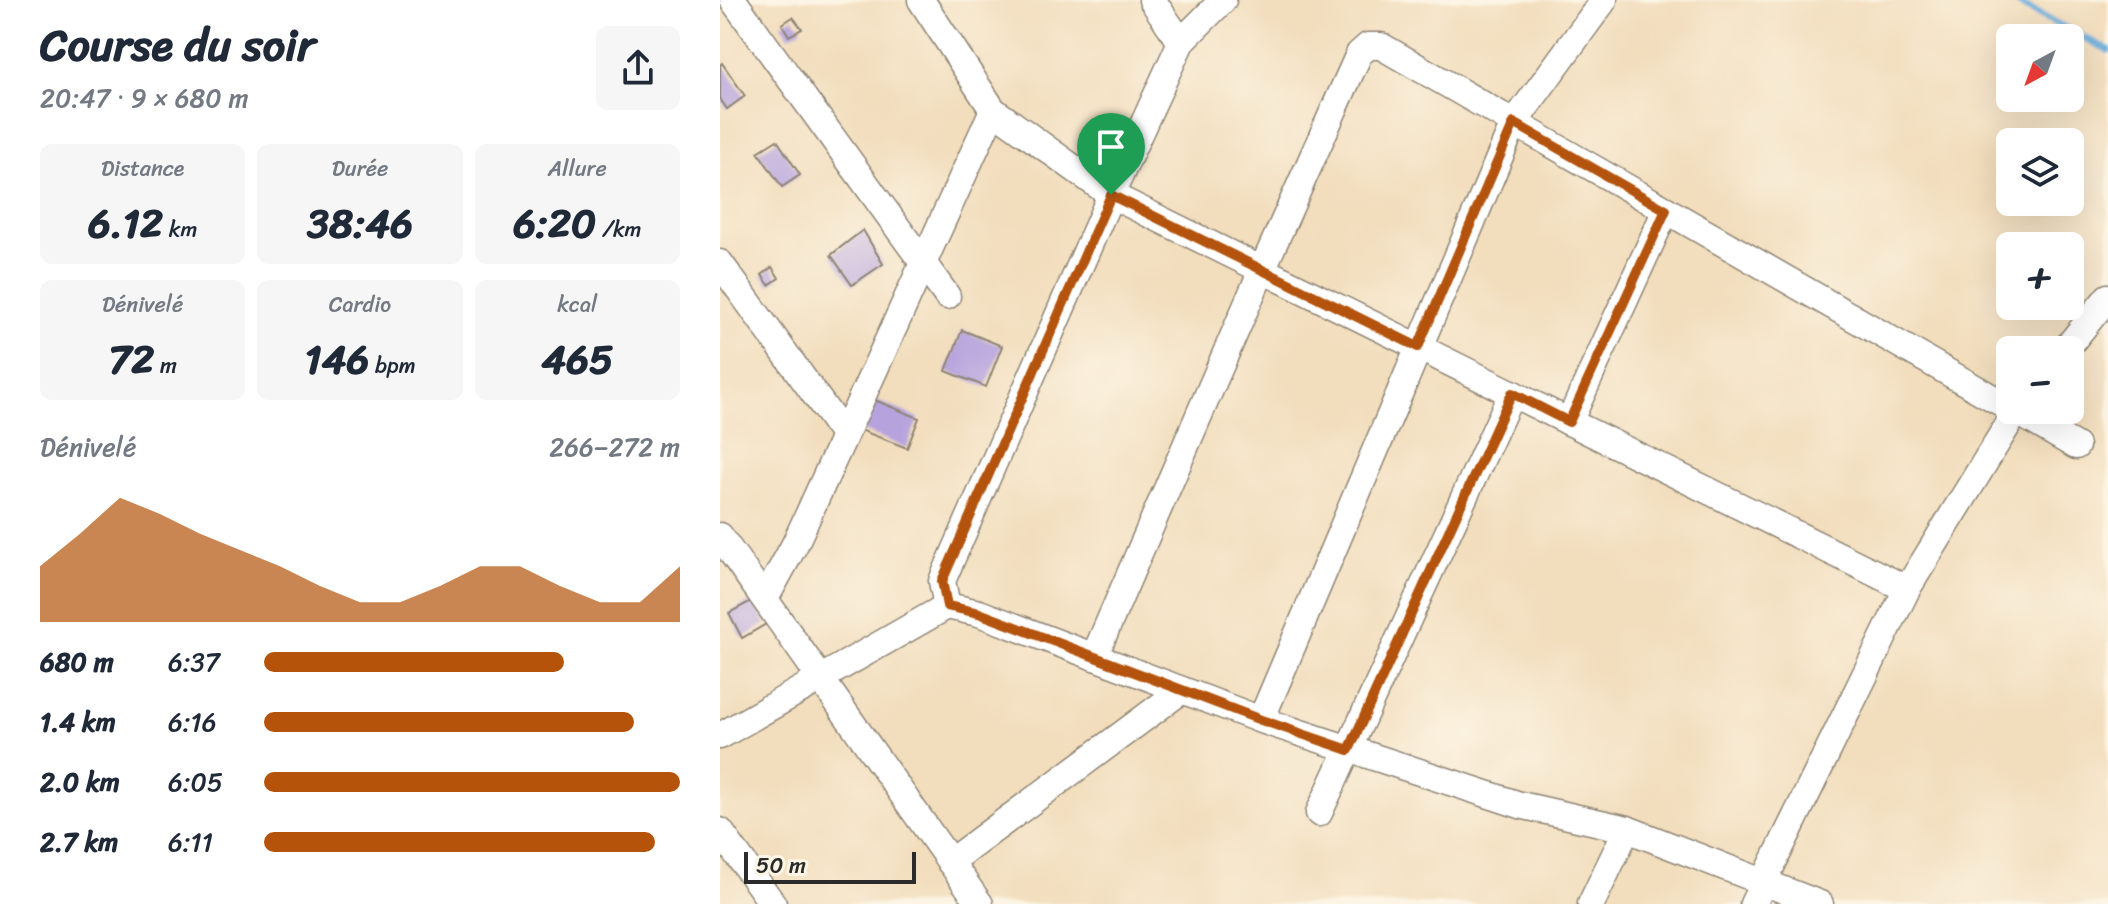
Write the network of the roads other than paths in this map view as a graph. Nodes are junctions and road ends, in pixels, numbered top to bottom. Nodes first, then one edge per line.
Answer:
1 (733, 0) edge
2 (921, 0) edge
3 (1152, 0) edge
4 (1223, 0) edge
5 (1604, 0) edge
6 (1181, 42) junction
7 (993, 110) junction
8 (1514, 123) junction
9 (1111, 195) junction
10 (1666, 210) junction
11 (720, 263) edge
12 (923, 263) junction
13 (1262, 270) junction
14 (947, 296) dead end
15 (2108, 297) edge
16 (2076, 336) edge
17 (1418, 347) junction
18 (1512, 393) junction
19 (1996, 400) edge
20 (1569, 422) junction
21 (2006, 424) edge
22 (2038, 424) edge
23 (844, 435) junction
24 (2076, 446) dead end
25 (720, 536) edge
26 (1907, 589) junction
27 (765, 599) junction
28 (947, 606) junction
29 (1094, 657) junction
30 (820, 678) junction
31 (1182, 690) junction
32 (1261, 720) junction
33 (720, 736) edge
34 (1349, 750) junction
35 (1319, 813) dead end
36 (1627, 829) junction
37 (720, 831) edge
38 (950, 862) junction
39 (1759, 893) edge
40 (773, 904) edge
41 (980, 904) edge
42 (1591, 904) edge
43 (1820, 904) edge

1 - 12 street
2 - 7 street
3 - 6 street
4 - 6 street
5 - 8 street
6 - 9 street
7 - 9 street
7 - 12 street
8 - 10 street
8 - 13 street
8 - 17 street
9 - 13 street
9 - 28 street
10 - 19 street
10 - 20 street
11 - 23 street
12 - 14 street
12 - 23 street
13 - 17 street
13 - 29 street
15 - 16 street
17 - 18 street
17 - 32 street
18 - 20 street
18 - 34 street
20 - 26 street
21 - 26 street
22 - 24 street
23 - 27 street
25 - 27 street
26 - 39 street
27 - 30 street
28 - 29 street
28 - 30 street
29 - 31 street
30 - 33 street
30 - 38 street
31 - 32 street
31 - 38 street
32 - 34 street
34 - 35 street
34 - 36 street
36 - 39 street
36 - 42 street
37 - 40 street
38 - 41 street
39 - 43 street

